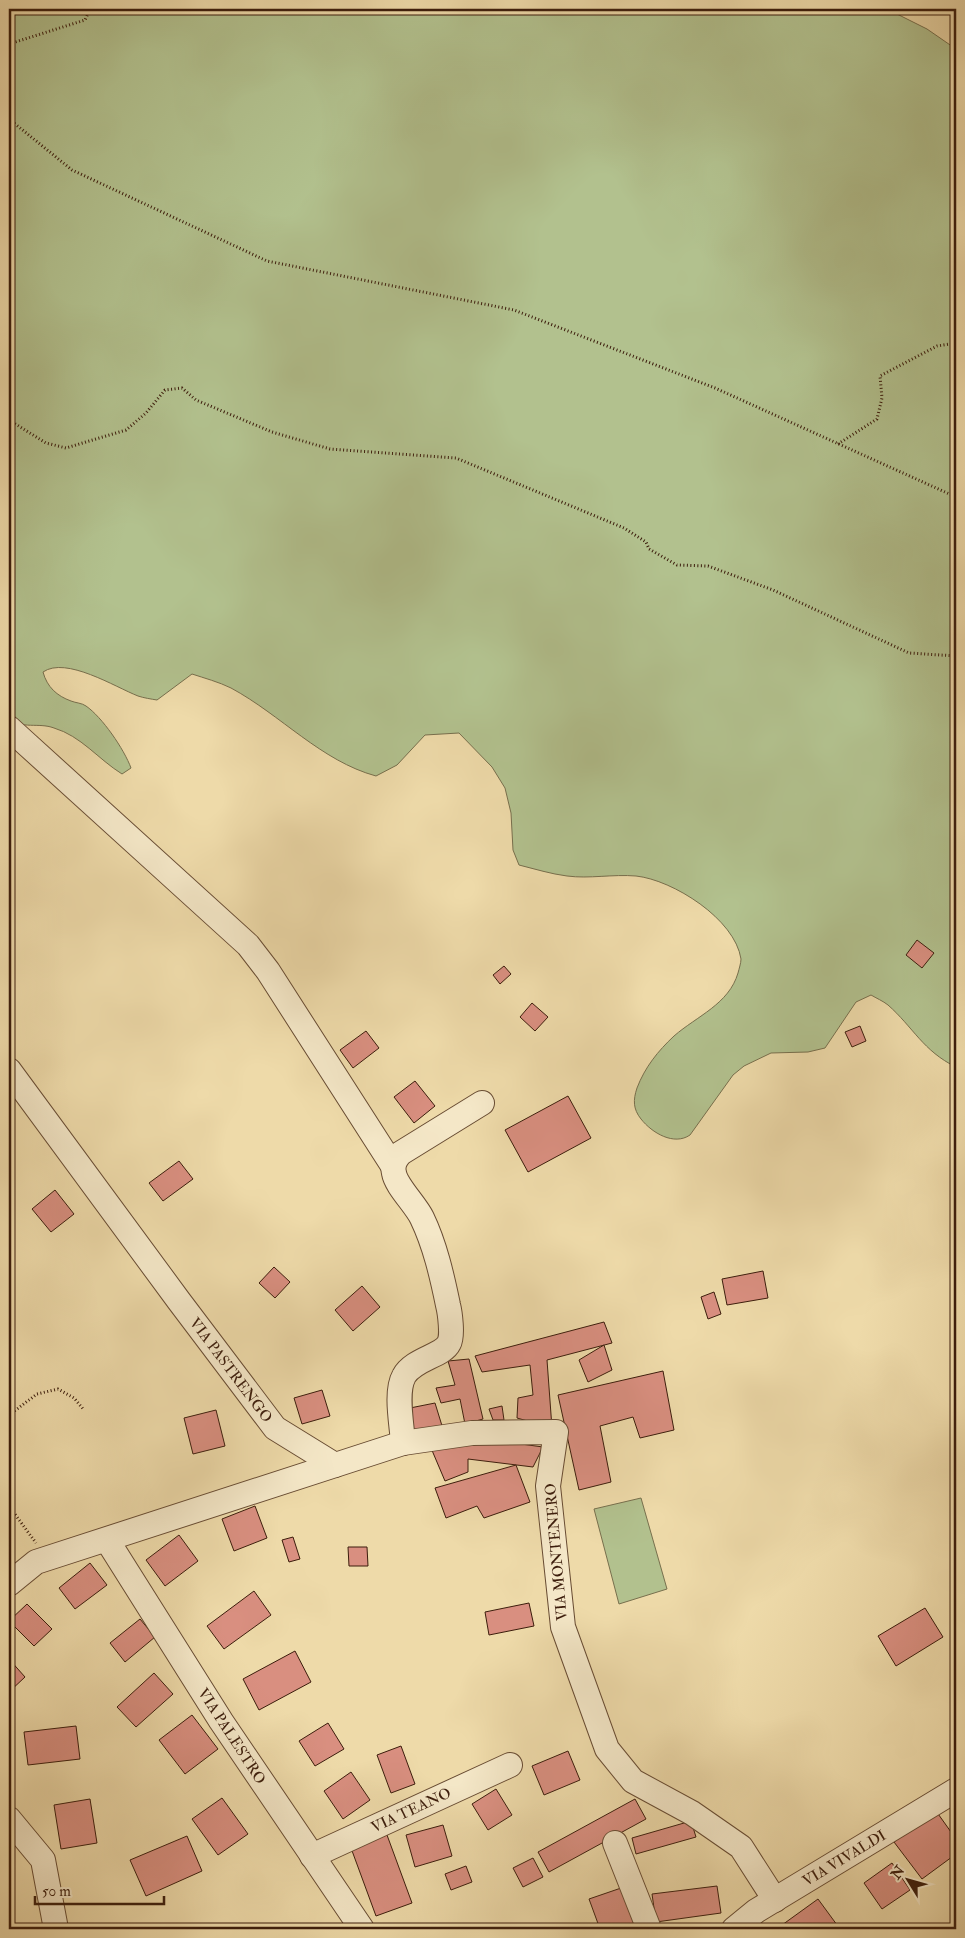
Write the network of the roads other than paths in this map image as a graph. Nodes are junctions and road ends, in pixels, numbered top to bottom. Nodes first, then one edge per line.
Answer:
1 (9, 728) edge
2 (9, 1070) edge
3 (482, 1103) dead end
4 (393, 1166) junction
5 (403, 1443) junction
6 (335, 1465) junction
7 (107, 1540) junction
8 (9, 1584) edge
9 (510, 1765) dead end
10 (956, 1790) edge
11 (9, 1819) edge
12 (615, 1843) dead end
13 (312, 1856) junction
14 (775, 1900) junction
15 (56, 1929) edge
16 (362, 1929) edge
17 (649, 1929) edge
18 (734, 1929) edge

1 - 4 street
2 - 6 street, VIA PASTRENGO
3 - 4 street
4 - 5 street
5 - 6 street, VIA MONTENERO
5 - 14 street, VIA MONTENERO
6 - 7 street
7 - 8 street
7 - 13 street, VIA PALESTRO
9 - 13 street, VIA TEANO
10 - 14 street, VIA VIVALDI
11 - 15 street
12 - 17 street
13 - 16 street, VIA PALESTRO
14 - 18 street, VIA VIVALDI

